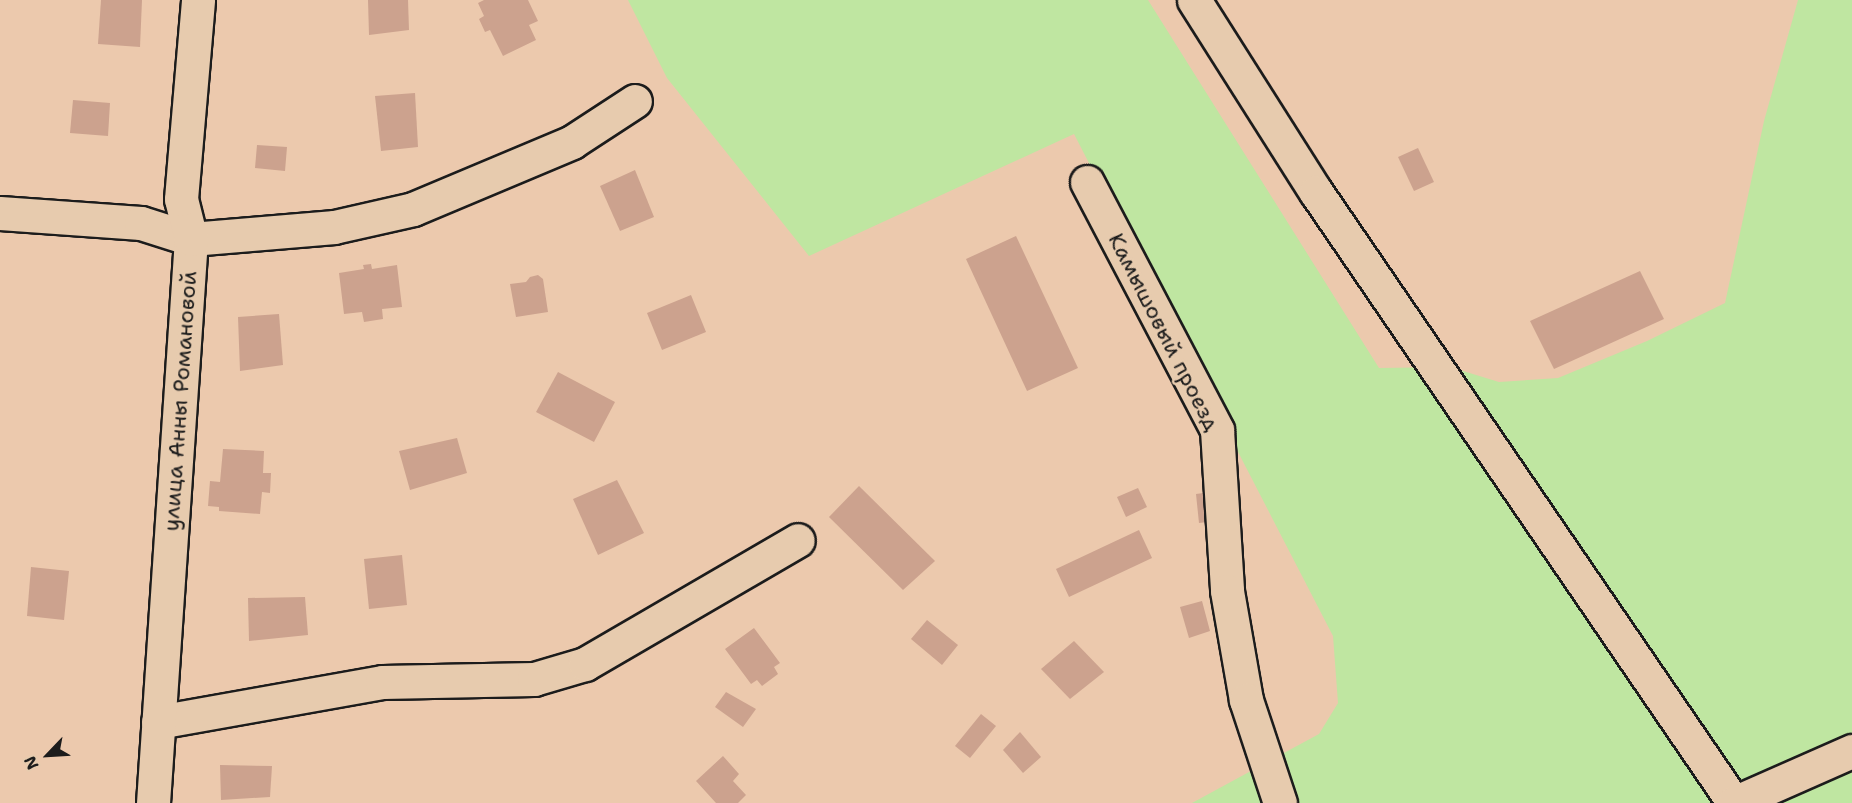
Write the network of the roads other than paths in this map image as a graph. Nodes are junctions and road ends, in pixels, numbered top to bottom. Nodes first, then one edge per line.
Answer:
1 (198, 0) edge
2 (1194, 0) edge
3 (635, 101) dead end
4 (1087, 182) dead end
5 (0, 213) edge
6 (191, 239) junction
7 (798, 540) dead end
8 (158, 722) junction
9 (1852, 750) edge
10 (153, 803) edge
11 (1280, 803) edge
12 (1734, 803) edge

1 - 6 street, улица Анны Романовой
2 - 12 street
3 - 6 street
4 - 11 street, Камышовый проезд
5 - 6 street
6 - 8 street, улица Анны Романовой
7 - 8 street
8 - 10 street, улица Анны Романовой
9 - 12 street

